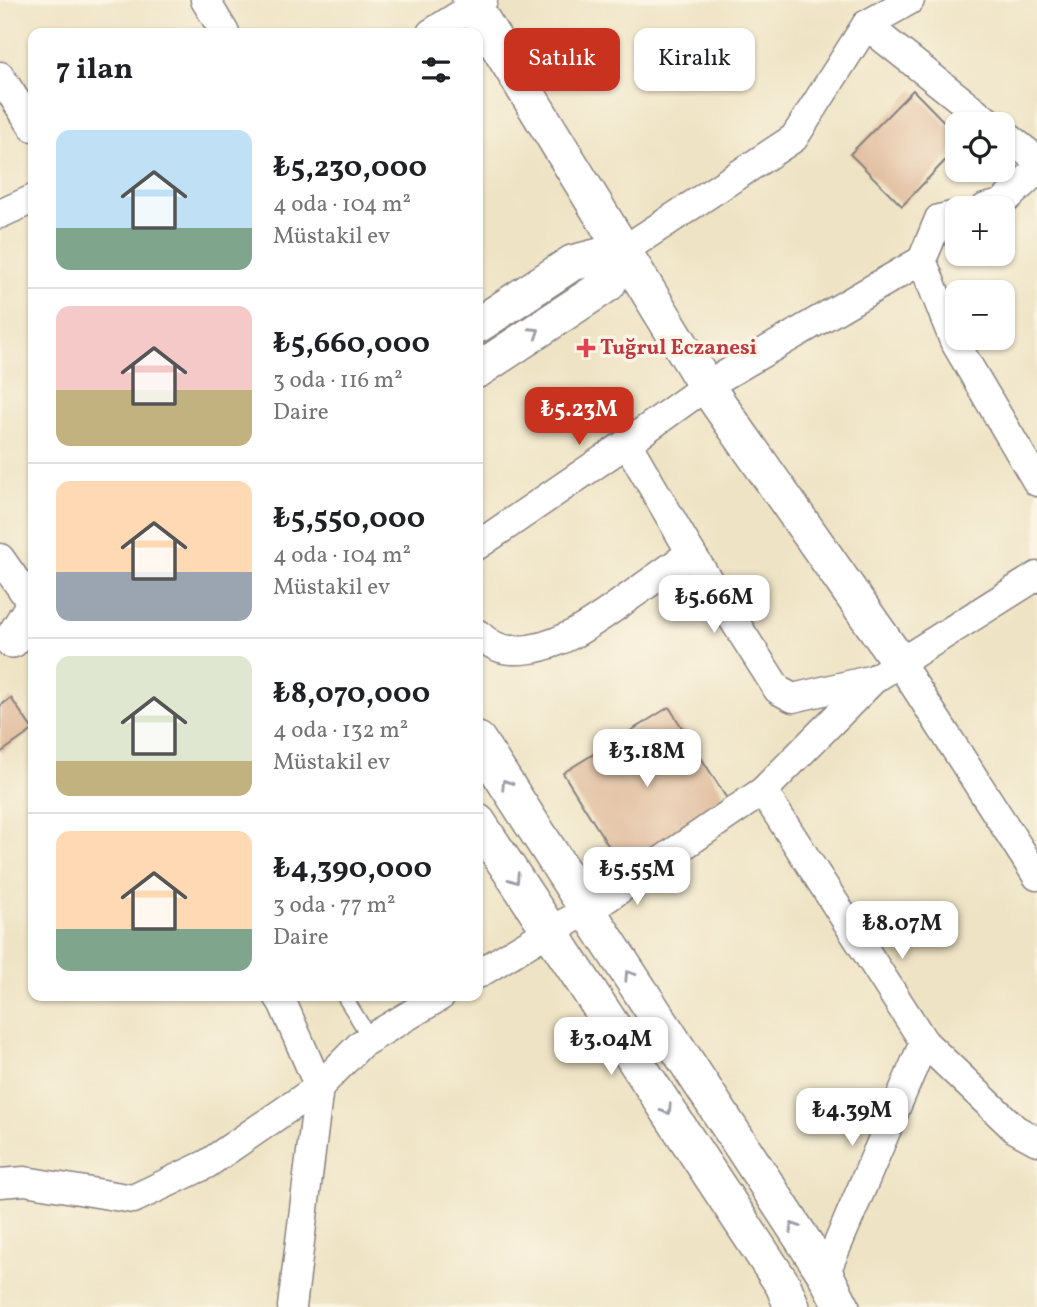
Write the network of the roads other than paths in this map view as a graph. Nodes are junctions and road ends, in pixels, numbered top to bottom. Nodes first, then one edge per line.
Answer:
1 (205, 0) edge
2 (476, 2) edge
3 (898, 2) edge
4 (866, 25) junction
5 (222, 28) edge
6 (438, 28) edge
7 (0, 76) edge
8 (976, 112) edge
9 (28, 119) edge
10 (1015, 143) edge
11 (1037, 160) edge
12 (1037, 170) edge
13 (1009, 196) edge
14 (28, 201) edge
15 (0, 214) edge
16 (945, 218) edge
17 (624, 250) junction
18 (922, 260) junction
19 (483, 323) edge
20 (483, 367) edge
21 (706, 386) junction
22 (627, 443) junction
23 (1037, 482) edge
24 (483, 542) edge
25 (691, 553) junction
26 (0, 558) edge
27 (1037, 576) edge
28 (28, 598) edge
29 (28, 615) edge
30 (483, 638) edge
31 (15, 641) edge
32 (887, 671) junction
33 (483, 748) edge
34 (763, 791) junction
35 (483, 830) edge
36 (1037, 876) edge
37 (588, 911) junction
38 (549, 931) junction
39 (483, 971) edge
40 (281, 1001) edge
41 (347, 1001) edge
42 (433, 1001) edge
43 (370, 1038) junction
44 (924, 1042) junction
45 (319, 1087) junction
46 (1037, 1141) edge
47 (0, 1183) edge
48 (825, 1274) junction
49 (292, 1307) edge
50 (792, 1307) edge
51 (842, 1307) edge

1 - 5 street
2 - 6 street
2 - 17 street
3 - 4 street
4 - 8 street
4 - 17 street
7 - 9 street
10 - 11 street
12 - 13 street
14 - 15 street
16 - 18 street
17 - 19 street
20 -> 17 street
17 - 21 street
18 - 21 street
18 - 23 street
21 - 22 street
21 - 32 street
22 - 24 street
22 - 25 street
25 - 30 street
25 - 32 street
26 - 28 street
27 - 32 street
29 - 31 street
32 - 34 street
32 - 36 street
37 -> 33 street
34 - 37 street
34 - 44 street
35 -> 38 street
37 - 38 street
48 -> 37 street
38 - 39 street
38 -> 50 street
40 - 45 street
41 - 43 lane
42 - 43 street
43 - 45 street
44 - 46 street
44 - 48 street
45 - 47 street
45 - 49 street
48 - 51 street

